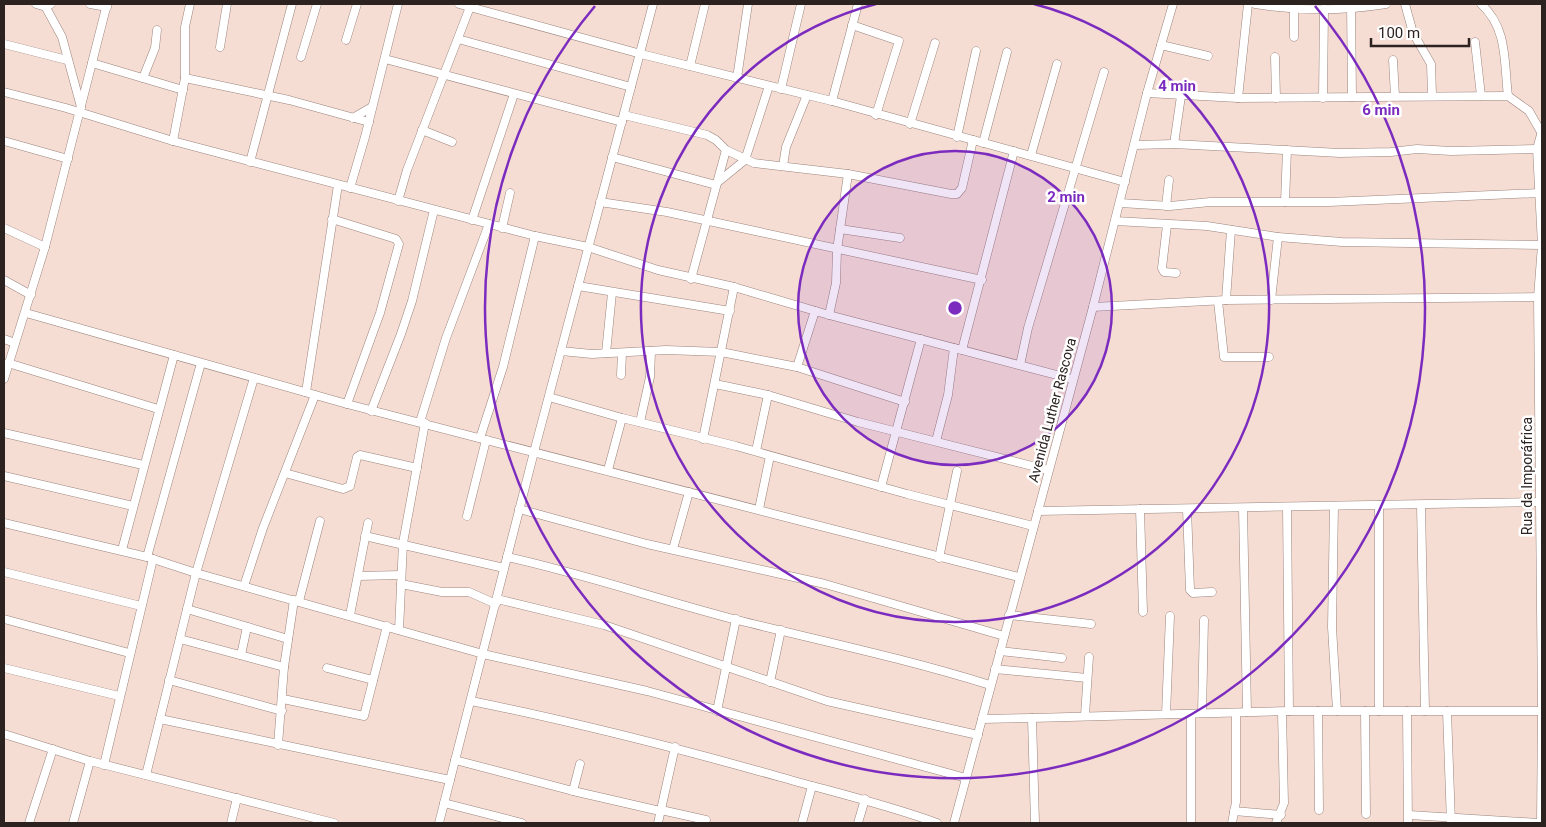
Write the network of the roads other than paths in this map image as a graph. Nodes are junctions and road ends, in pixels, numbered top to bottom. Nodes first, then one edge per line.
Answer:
1 (36, 4) edge
2 (90, 4) edge
3 (190, 4) edge
4 (227, 4) edge
5 (292, 4) edge
6 (318, 4) edge
7 (357, 4) edge
8 (398, 4) edge
9 (460, 4) edge
10 (491, 4) edge
11 (652, 4) edge
12 (705, 4) edge
13 (748, 4) edge
14 (801, 4) edge
15 (858, 4) edge
16 (1173, 4) edge
17 (1248, 4) edge
18 (1255, 4) edge
19 (1386, 4) edge
20 (1405, 4) edge
21 (1481, 4) edge
22 (47, 5) edge
23 (107, 5) edge
24 (1280, 6) edge
25 (1351, 6) edge
26 (470, 7) junction
27 (1323, 7) edge
28 (1294, 8) junction
29 (488, 12) junction
30 (852, 25) junction
31 (157, 30) dead end
32 (1294, 37) dead end
33 (458, 39) junction
34 (346, 40) dead end
35 (1475, 42) dead end
36 (935, 43) dead end
37 (4, 44) edge
38 (1161, 45) junction
39 (220, 47) dead end
40 (976, 51) dead end
41 (1007, 52) dead end
42 (641, 54) junction
43 (1208, 56) dead end
44 (301, 57) dead end
45 (1275, 57) dead end
46 (67, 60) junction
47 (385, 60) junction
48 (1393, 60) dead end
49 (92, 63) junction
50 (1057, 64) dead end
51 (690, 66) junction
52 (1104, 72) dead end
53 (443, 75) junction
54 (143, 78) junction
55 (185, 78) junction
56 (737, 78) junction
57 (769, 86) junction
58 (631, 87) junction
59 (781, 89) junction
60 (183, 90) junction
61 (4, 92) edge
62 (1147, 93) junction
63 (514, 94) junction
64 (807, 95) junction
65 (1432, 95) junction
66 (267, 96) junction
67 (1181, 96) junction
68 (1395, 96) junction
69 (1481, 96) junction
70 (1508, 96) junction
71 (1352, 97) junction
72 (1238, 98) junction
73 (1276, 98) junction
74 (1323, 98) junction
75 (832, 101) junction
76 (372, 107) junction
77 (81, 111) junction
78 (876, 115) junction
79 (352, 118) junction
80 (623, 118) junction
81 (369, 122) junction
82 (910, 124) junction
83 (422, 130) junction
84 (1542, 131) edge
85 (957, 137) junction
86 (973, 140) junction
87 (4, 141) edge
88 (173, 141) junction
89 (452, 142) dead end
90 (983, 143) junction
91 (1174, 144) junction
92 (1135, 145) junction
93 (1537, 148) junction
94 (726, 150) junction
95 (1287, 150) junction
96 (1014, 151) junction
97 (1031, 155) junction
98 (612, 156) junction
99 (68, 159) junction
100 (745, 160) junction
101 (250, 162) junction
102 (783, 166) junction
103 (1077, 169) junction
104 (848, 174) junction
105 (1169, 180) dead end
106 (1125, 182) junction
107 (717, 184) junction
108 (338, 185) junction
109 (350, 188) junction
110 (510, 193) dead end
111 (1540, 193) junction
112 (398, 201) junction
113 (600, 202) junction
114 (1285, 202) junction
115 (1120, 203) junction
116 (1166, 206) junction
117 (1542, 207) edge
118 (434, 210) junction
119 (332, 219) junction
120 (472, 220) junction
121 (706, 221) junction
122 (1115, 221) junction
123 (490, 224) junction
124 (1167, 225) junction
125 (4, 228) edge
126 (502, 228) junction
127 (840, 229) junction
128 (1231, 230) junction
129 (536, 236) junction
130 (1278, 237) junction
131 (900, 238) dead end
132 (1542, 245) edge
133 (45, 247) junction
134 (588, 248) junction
135 (837, 250) junction
136 (1542, 267) edge
137 (1176, 273) dead end
138 (691, 279) junction
139 (4, 280) edge
140 (982, 280) junction
141 (578, 286) junction
142 (734, 286) junction
143 (612, 292) junction
144 (31, 295) junction
145 (1540, 297) edge
146 (1222, 300) junction
147 (1271, 300) junction
148 (1093, 307) junction
149 (730, 311) junction
150 (816, 311) junction
151 (26, 313) junction
152 (829, 315) junction
153 (1540, 332) edge
154 (4, 339) edge
155 (921, 339) junction
156 (15, 343) junction
157 (958, 349) junction
158 (561, 351) junction
159 (651, 351) junction
160 (721, 352) junction
161 (606, 353) junction
162 (622, 353) junction
163 (174, 355) junction
164 (1269, 357) dead end
165 (8, 363) junction
166 (201, 363) junction
167 (1020, 365) junction
168 (797, 366) junction
169 (1540, 368) edge
170 (621, 375) dead end
171 (254, 378) junction
172 (4, 379) edge
173 (1072, 379) junction
174 (715, 384) junction
175 (306, 392) junction
176 (315, 395) junction
177 (768, 395) junction
178 (549, 397) junction
179 (905, 402) junction
180 (347, 404) junction
181 (1541, 408) edge
182 (158, 409) junction
183 (371, 411) junction
184 (622, 418) junction
185 (640, 422) junction
186 (423, 423) junction
187 (895, 431) junction
188 (4, 433) edge
189 (483, 439) junction
190 (703, 439) junction
191 (936, 441) junction
192 (534, 452) junction
193 (756, 452) junction
194 (770, 456) junction
195 (1540, 456) edge
196 (143, 465) junction
197 (417, 468) junction
198 (608, 470) junction
199 (1048, 470) junction
200 (957, 471) dead end
201 (285, 473) junction
202 (4, 476) edge
203 (881, 486) junction
204 (689, 492) junction
205 (1540, 502) edge
206 (950, 504) junction
207 (1421, 504) junction
208 (1379, 505) junction
209 (133, 506) junction
210 (1334, 506) junction
211 (1287, 507) junction
212 (1187, 508) junction
213 (1243, 508) junction
214 (519, 509) junction
215 (759, 509) junction
216 (1140, 509) junction
217 (1038, 511) junction
218 (467, 516) dead end
219 (320, 521) dead end
220 (4, 523) edge
221 (368, 523) dead end
222 (1033, 526) junction
223 (365, 536) junction
224 (404, 543) junction
225 (122, 550) junction
226 (673, 550) junction
227 (506, 557) junction
228 (150, 558) junction
229 (939, 558) junction
230 (504, 568) junction
231 (4, 572) edge
232 (196, 574) junction
233 (358, 576) junction
234 (1018, 577) junction
235 (401, 579) junction
236 (244, 586) junction
237 (1212, 592) dead end
238 (296, 601) junction
239 (497, 602) junction
240 (141, 606) junction
241 (187, 609) junction
242 (1143, 612) dead end
243 (350, 615) junction
244 (1009, 615) junction
245 (1170, 616) dead end
246 (4, 619) edge
247 (736, 619) junction
248 (1204, 620) dead end
249 (1091, 624) dead end
250 (387, 626) junction
251 (247, 627) junction
252 (399, 630) junction
253 (781, 630) junction
254 (1541, 634) edge
255 (1004, 636) junction
256 (180, 639) junction
257 (288, 640) junction
258 (1000, 651) junction
259 (129, 653) junction
260 (483, 654) junction
261 (241, 655) junction
262 (1089, 657) dead end
263 (1062, 658) dead end
264 (725, 666) junction
265 (4, 668) edge
266 (284, 668) junction
267 (327, 668) dead end
268 (995, 669) junction
269 (1087, 678) junction
270 (169, 680) junction
271 (373, 680) junction
272 (770, 682) junction
273 (990, 684) junction
274 (118, 696) junction
275 (283, 699) junction
276 (471, 701) junction
277 (282, 711) junction
278 (717, 711) junction
279 (1286, 711) junction
280 (1318, 711) junction
281 (1337, 711) junction
282 (1365, 711) junction
283 (1378, 711) junction
284 (1407, 711) junction
285 (1425, 711) junction
286 (1447, 711) junction
287 (1542, 711) edge
288 (1247, 712) junction
289 (1202, 713) junction
290 (1236, 713) junction
291 (1166, 714) junction
292 (1190, 714) junction
293 (1085, 715) junction
294 (160, 718) junction
295 (982, 718) junction
296 (1032, 718) junction
297 (4, 734) edge
298 (978, 735) junction
299 (278, 745) junction
300 (675, 747) junction
301 (53, 749) junction
302 (455, 760) junction
303 (90, 761) junction
304 (580, 764) dead end
305 (104, 765) junction
306 (146, 776) junction
307 (966, 778) junction
308 (450, 780) junction
309 (812, 786) junction
310 (573, 791) junction
311 (237, 798) junction
312 (865, 799) junction
313 (444, 803) junction
314 (661, 810) junction
315 (1318, 810) dead end
316 (1234, 811) junction
317 (1366, 814) dead end
318 (1281, 815) junction
319 (1409, 815) junction
320 (706, 820) dead end
321 (1451, 820) edge
322 (1540, 820) edge
323 (29, 823) edge
324 (73, 823) edge
325 (231, 823) edge
326 (334, 823) edge
327 (439, 823) edge
328 (522, 823) edge
329 (658, 823) edge
330 (802, 823) edge
331 (858, 823) edge
332 (937, 823) edge
333 (954, 823) edge
334 (1035, 823) edge
335 (1191, 823) edge
336 (1232, 823) edge
337 (1276, 823) edge
338 (1408, 823) edge

1 - 22 street
2 - 23 street
3 - 55 street
4 - 39 street
5 - 66 street
6 - 44 street
7 - 34 street
8 - 47 street
9 - 26 street
10 - 29 street
11 - 42 street
12 - 51 street
13 - 56 street
14 - 59 street
15 - 30 street
16 - 38 street, Avenida Luther Rascova
17 - 72 street
18 - 24 street
19 - 25 street
20 - 65 street
21 - 70 street
22 - 46 street
23 - 49 street
24 - 28 street
25 - 27 street
25 - 71 street
26 - 29 street
26 - 33 street
27 - 28 street
27 - 74 street
28 - 32 street
29 - 42 street
30 - 75 street
30 - 78 street
31 - 54 street
33 - 53 street
33 - 58 street
35 - 69 street
36 - 82 street
37 - 46 street
38 - 43 street
38 - 62 street, Avenida Luther Rascova
40 - 85 street
41 - 90 street
42 - 51 street
42 - 58 street
45 - 73 street
46 - 77 street
47 - 53 street
47 - 76 street
48 - 68 street
49 - 54 street
49 - 77 street
50 - 97 street
51 - 56 street
52 - 103 street
53 - 63 street
53 - 83 street
54 - 60 street
55 - 60 street
55 - 66 street
56 - 57 street
57 - 59 street
57 - 100 street
58 - 80 street
59 - 64 street
60 - 88 street
61 - 77 street
62 - 67 street
62 - 92 street, Avenida Luther Rascova
63 - 80 street
63 - 120 street
64 - 75 street
64 - 102 street
65 - 68 street
65 - 69 street
66 - 79 street
66 - 101 street
67 - 72 street
67 - 91 street
68 - 71 street
69 - 70 street
70 - 84 street
71 - 74 street
72 - 73 street
73 - 74 street
75 - 78 street
76 - 79 street
76 - 81 street
77 - 88 street
77 - 99 street
78 - 82 street
79 - 81 street
80 - 94 street
80 - 98 street
81 - 109 street
82 - 85 street
83 - 89 street
83 - 112 street
84 - 93 street, Rua da Imporáfrica
85 - 86 street
86 - 90 street
86 - 104 street
87 - 99 street
88 - 101 street
90 - 96 street
91 - 92 street
91 - 95 street
92 - 106 street, Avenida Luther Rascova
93 - 95 street
93 - 111 street, Rua da Imporáfrica
94 - 100 street
94 - 107 street
95 - 114 street
96 - 97 street
96 - 140 street
97 - 103 street
98 - 107 street
98 - 113 street
99 - 133 street
100 - 102 street
100 - 107 street
101 - 108 street
102 - 104 street
103 - 106 street
103 - 167 street
104 - 127 street
105 - 116 street
106 - 115 street, Avenida Luther Rascova
107 - 121 street
108 - 109 street
108 - 119 street
109 - 112 street
110 - 126 street
111 - 114 street
111 - 117 street, Rua da Imporáfrica
112 - 118 street
113 - 121 street
113 - 134 street
114 - 116 street
115 - 116 street
115 - 122 street, Avenida Luther Rascova
117 - 132 street, Rua da Imporáfrica
118 - 120 street
118 - 183 street
119 - 175 street
119 - 180 street
120 - 123 street
121 - 135 street
121 - 138 street
122 - 124 street
122 - 148 street, Avenida Luther Rascova
123 - 126 street
123 - 186 street
124 - 128 street
124 - 137 street
125 - 133 street
126 - 129 street
127 - 131 street
127 - 135 street
128 - 130 street
128 - 146 street
129 - 134 street
129 - 189 street
130 - 132 street
130 - 147 street
132 - 136 street, Rua da Imporáfrica
133 - 144 street
134 - 138 street
134 - 141 street
135 - 140 street
135 - 152 street
136 - 145 street, Rua da Imporáfrica
138 - 142 street
139 - 144 street
140 - 157 street
141 - 143 street
141 - 158 street
142 - 149 street
142 - 150 street
143 - 149 street
143 - 161 street
144 - 151 street
145 - 147 street
145 - 153 street, Rua da Imporáfrica
146 - 147 street
146 - 148 street
146 - 164 street
148 - 173 street, Avenida Luther Rascova
149 - 160 street
150 - 152 street
150 - 168 street
151 - 156 street
151 - 163 street
152 - 155 street
153 - 169 street, Rua da Imporáfrica
154 - 156 street
155 - 157 street
155 - 179 street
156 - 165 street
157 - 167 street
157 - 191 street
158 - 161 street
158 - 178 street
159 - 160 street
159 - 162 street
159 - 185 street
160 - 168 street
160 - 174 street
161 - 162 street
162 - 170 street
163 - 166 street
163 - 182 street
165 - 172 street
165 - 182 street
166 - 171 street
166 - 228 street
167 - 173 street
168 - 179 street
169 - 181 street, Rua da Imporáfrica
171 - 175 street
171 - 232 street
173 - 199 street, Avenida Luther Rascova
174 - 177 street
174 - 190 street
175 - 176 street
176 - 180 street
176 - 201 street
177 - 187 street
177 - 193 street
178 - 184 street
178 - 192 street
179 - 187 street
180 - 183 street
181 - 195 street, Rua da Imporáfrica
182 - 196 street
183 - 186 street
184 - 185 street
184 - 198 street
185 - 190 street
186 - 189 street
186 - 197 street
187 - 191 street
187 - 203 street
188 - 196 street
189 - 192 street
189 - 218 street
190 - 193 street
191 - 199 street
192 - 198 street
192 - 214 street
193 - 194 street
194 - 203 street
194 - 215 street
195 - 205 street, Rua da Imporáfrica
196 - 209 street
197 - 201 street
197 - 224 street
198 - 204 street
199 - 217 street, Avenida Luther Rascova
200 - 206 street
201 - 236 street
202 - 209 street
203 - 206 street
204 - 215 street
204 - 226 street
205 - 207 street
205 - 254 street, Rua da Imporáfrica
206 - 222 street
206 - 229 street
207 - 208 street
207 - 285 street
208 - 210 street
208 - 283 street
209 - 225 street
210 - 211 street
210 - 281 street
211 - 213 street
211 - 279 street
212 - 213 street
212 - 216 street
212 - 237 street
213 - 288 street
214 - 226 street
214 - 227 street
215 - 229 street
216 - 217 street
216 - 242 street
217 - 222 street, Avenida Luther Rascova
219 - 238 street
220 - 225 street
221 - 223 street
222 - 234 street, Avenida Luther Rascova
223 - 224 street
223 - 233 street
224 - 230 street
224 - 235 street
225 - 228 street
226 - 255 street
227 - 230 street
227 - 247 street
228 - 232 street
228 - 240 street
229 - 234 street
230 - 239 street
231 - 240 street
232 - 236 street
232 - 241 street
233 - 235 street
233 - 243 street
234 - 244 street, Avenida Luther Rascova
235 - 239 street
235 - 252 street
236 - 238 street
238 - 243 street
238 - 257 street
239 - 260 street
239 - 264 street
240 - 259 street
241 - 251 street
241 - 256 street
243 - 250 street
244 - 249 street
244 - 255 street, Avenida Luther Rascova
245 - 291 street
246 - 259 street
247 - 253 street
247 - 264 street
248 - 289 street
250 - 252 street
250 - 271 street
251 - 257 street
251 - 261 street
252 - 260 street
253 - 272 street
253 - 273 street
254 - 287 street, Rua da Imporáfrica
255 - 258 street, Avenida Luther Rascova
256 - 261 street
256 - 270 street
257 - 266 street
258 - 263 street
258 - 268 street, Avenida Luther Rascova
259 - 274 street
260 - 276 street
260 - 278 street
261 - 266 street
262 - 269 street
264 - 272 street
264 - 278 street
265 - 274 street
266 - 275 street
267 - 271 street
268 - 269 street
268 - 273 street, Avenida Luther Rascova
269 - 293 street
270 - 277 street
270 - 294 street
271 - 275 street
272 - 298 street
273 - 295 street, Avenida Luther Rascova
274 - 305 street
275 - 277 street
276 - 300 street
276 - 302 street
277 - 299 street
278 - 307 street
279 - 280 street
279 - 288 street
279 - 318 street
280 - 281 street
280 - 315 street
281 - 282 street
282 - 283 street
282 - 317 street
283 - 284 street
284 - 285 street
284 - 319 street
285 - 286 street
286 - 287 street
286 - 321 street
287 - 322 street, Rua da Imporáfrica
288 - 290 street
289 - 290 street
289 - 292 street
290 - 316 street
291 - 292 street
291 - 293 street
292 - 335 street
293 - 296 street
294 - 299 street
294 - 306 street
295 - 296 street
295 - 298 street, Avenida Luther Rascova
296 - 334 street
297 - 301 street
298 - 307 street, Avenida Luther Rascova
299 - 308 street
300 - 309 street
300 - 314 street
301 - 303 street
301 - 323 street
302 - 308 street
302 - 310 street
303 - 305 street
303 - 324 street
304 - 310 street
305 - 306 street
306 - 311 street
307 - 333 street, Avenida Luther Rascova
308 - 313 street
309 - 312 street
309 - 330 street
310 - 314 street
311 - 325 street
311 - 326 street
312 - 331 street
312 - 332 street
313 - 327 street
313 - 328 street
314 - 320 street
314 - 329 street
316 - 318 street
316 - 336 street
318 - 337 street
319 - 321 street
319 - 338 street
321 - 322 street

